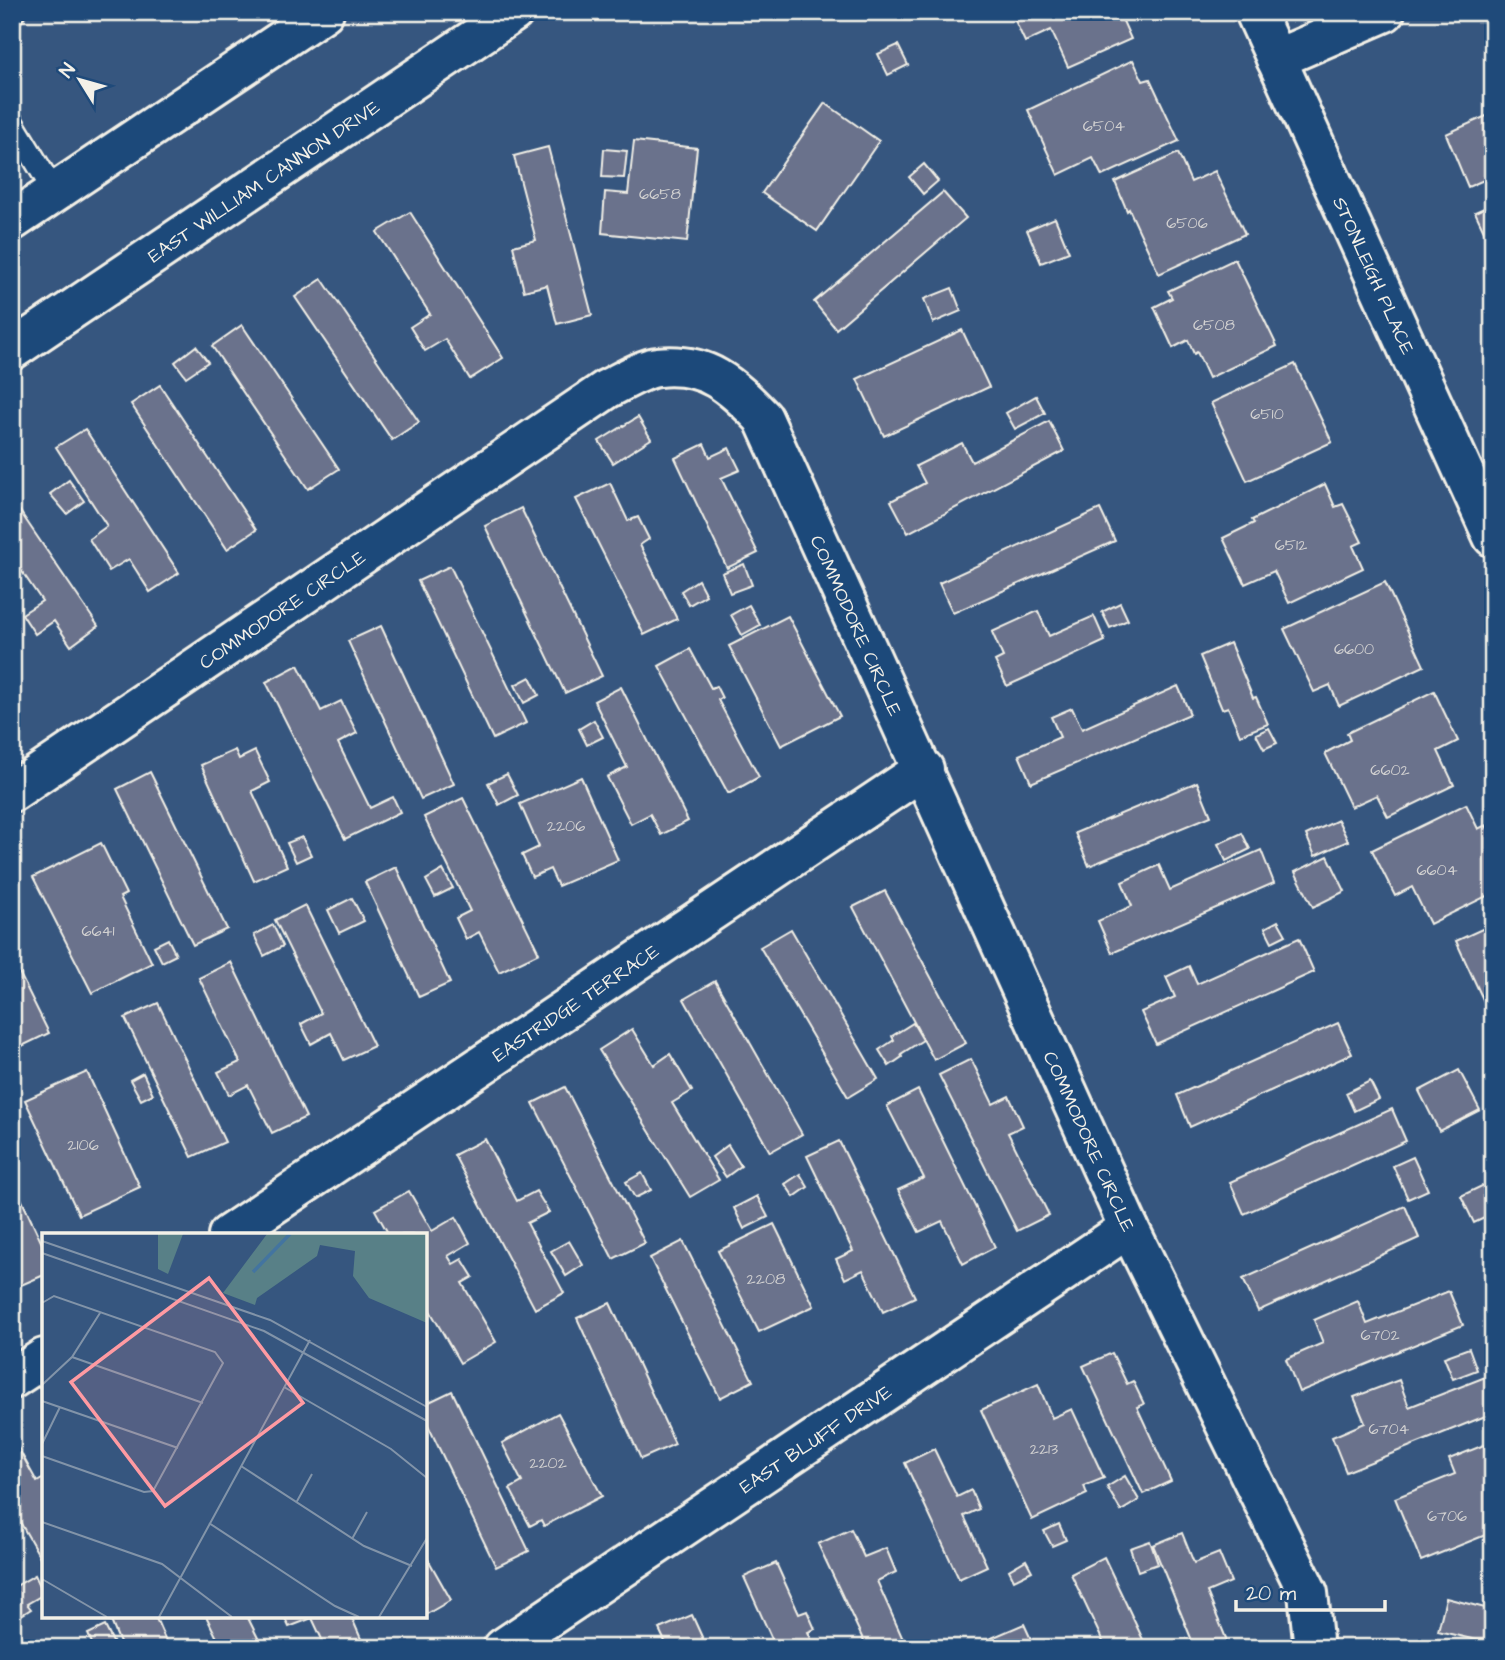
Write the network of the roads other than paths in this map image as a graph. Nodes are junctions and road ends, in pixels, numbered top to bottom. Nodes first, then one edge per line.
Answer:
1 (324, 12) edge
2 (514, 12) edge
3 (1255, 12) edge
4 (1385, 12) edge
5 (1276, 59) junction
6 (12, 122) edge
7 (55, 193) junction
8 (12, 221) edge
9 (12, 350) edge
10 (1493, 537) edge
11 (924, 769) junction
12 (12, 792) edge
13 (1129, 1228) junction
14 (231, 1233) edge
15 (42, 1359) edge
16 (12, 1379) edge
17 (503, 1648) edge
18 (1314, 1648) edge

1 - 7 street
2 - 9 street, EAST WILLIAM CANNON DRIVE
3 - 5 street, STONLEIGH PLACE
4 - 5 street
5 - 10 street, STONLEIGH PLACE
6 - 7 lane
7 - 8 street
11 - 12 street, COMMODORE CIRCLE
11 - 13 street, COMMODORE CIRCLE
11 - 14 street, EASTRIDGE TERRACE
13 - 17 street, EAST BLUFF DRIVE
13 - 18 street, COMMODORE CIRCLE
15 - 16 street

